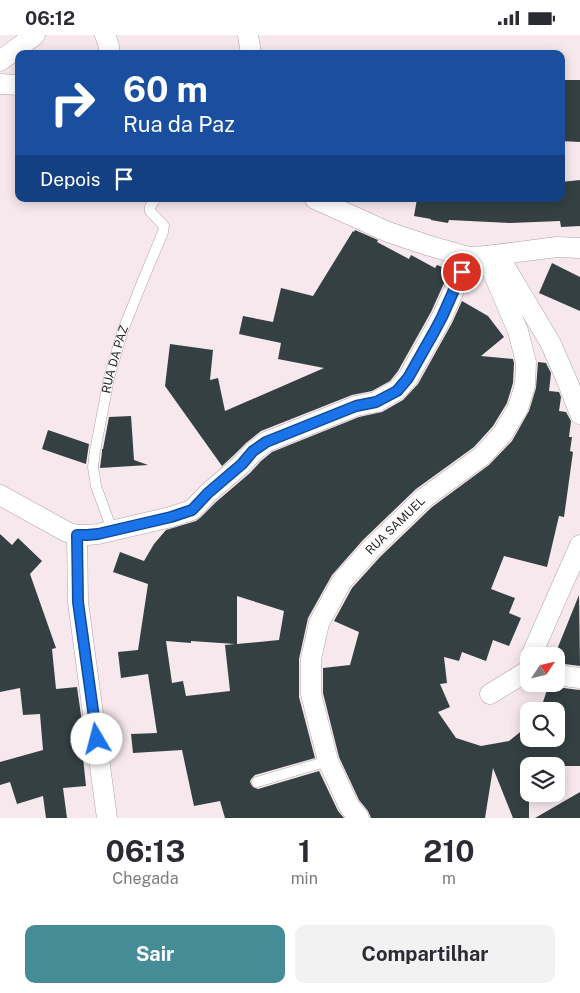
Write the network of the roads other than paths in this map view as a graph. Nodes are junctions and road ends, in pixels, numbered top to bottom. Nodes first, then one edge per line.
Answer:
1 (35, 35) edge
2 (40, 35) edge
3 (248, 35) edge
4 (37, 50) edge
5 (250, 50) edge
6 (0, 61) edge
7 (0, 84) edge
8 (15, 85) edge
9 (153, 202) edge
10 (322, 202) edge
11 (580, 248) edge
12 (484, 256) junction
13 (580, 413) edge
14 (0, 495) edge
15 (112, 530) junction
16 (77, 535) junction
17 (580, 545) edge
18 (535, 647) edge
19 (520, 676) edge
20 (565, 676) edge
21 (580, 677) edge
22 (490, 694) dead end
23 (328, 761) junction
24 (257, 782) dead end
25 (107, 818) edge
26 (359, 818) edge

1 - 6 street
2 - 4 street
3 - 5 street
7 - 8 street
9 - 15 lane, RUA DA PAZ
10 - 12 street
11 - 12 street
12 - 13 street
12 - 15 street
12 - 23 street, RUA SAMUEL
14 - 16 street
15 - 16 street
16 - 25 street
17 - 18 street
19 - 22 street
20 - 21 street
23 - 24 lane
23 - 26 street, RUA SAMUEL

